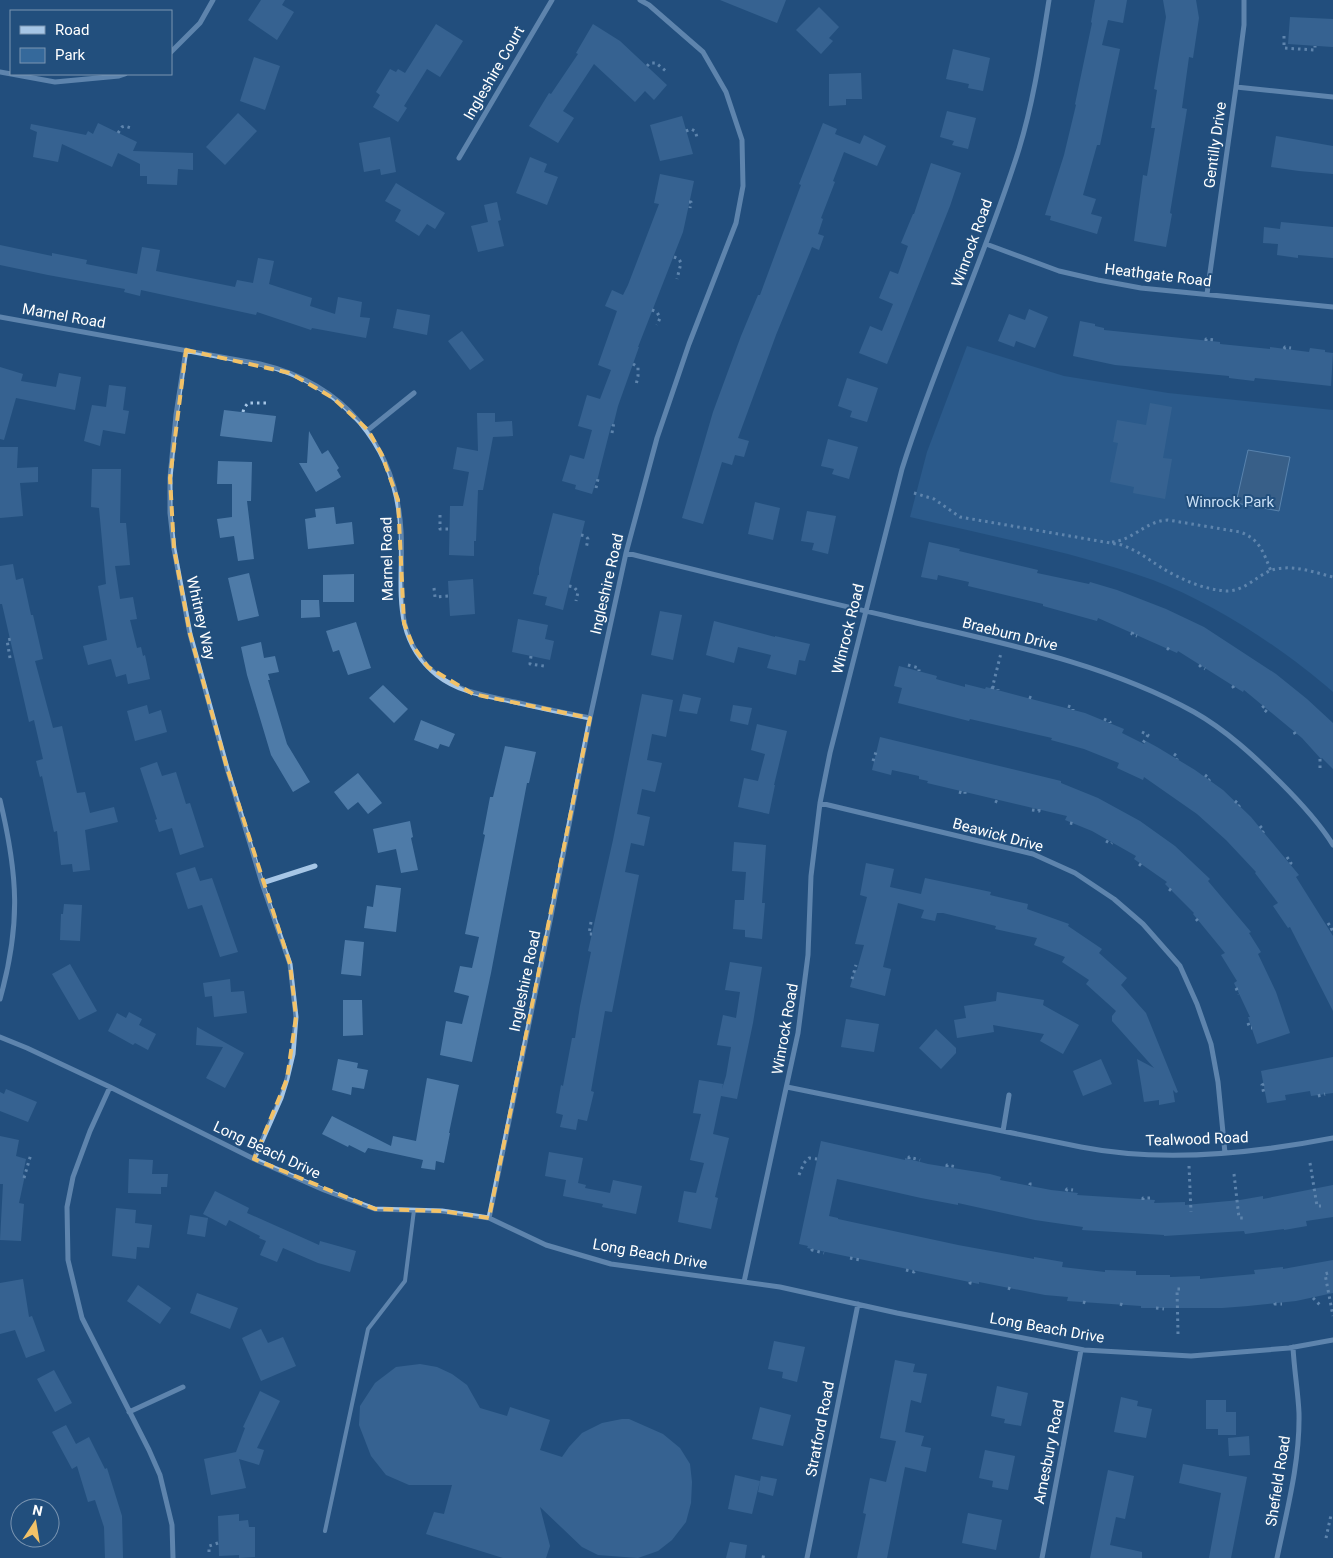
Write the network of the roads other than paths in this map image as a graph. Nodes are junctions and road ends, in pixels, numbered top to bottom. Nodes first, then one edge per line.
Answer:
1 (213, 0) edge
2 (552, 0) edge
3 (640, 0) edge
4 (1049, 0) edge
5 (1244, 0) edge
6 (172, 51) edge
7 (16, 75) edge
8 (122, 75) edge
9 (1236, 86) junction
10 (1333, 97) edge
11 (459, 158) dead end
12 (986, 244) junction
13 (1207, 294) junction
14 (1333, 307) edge
15 (0, 317) edge
16 (186, 350) junction
17 (414, 393) dead end
18 (368, 430) junction
19 (626, 553) junction
20 (866, 611) junction
21 (590, 718) junction
22 (0, 800) edge
23 (820, 803) junction
24 (1333, 845) edge
25 (315, 866) dead end
26 (262, 883) junction
27 (0, 999) edge
28 (0, 1037) edge
29 (110, 1087) junction
30 (787, 1087) junction
31 (1009, 1095) dead end
32 (1003, 1131) junction
33 (1333, 1138) edge
34 (1225, 1153) junction
35 (254, 1159) junction
36 (414, 1210) junction
37 (489, 1218) junction
38 (744, 1282) junction
39 (858, 1304) junction
40 (1333, 1340) edge
41 (1292, 1347) junction
42 (1081, 1350) junction
43 (183, 1387) dead end
44 (129, 1412) junction
45 (325, 1532) dead end
46 (173, 1558) edge
47 (807, 1558) edge
48 (1042, 1558) edge
49 (1277, 1558) edge

1 - 6 street
2 - 11 street, Ingleshire Court
3 - 19 street, Ingleshire Road
4 - 12 street, Winrock Road
5 - 9 street, Gentilly Drive
7 - 8 street
9 - 10 street
9 - 13 street, Gentilly Drive
12 - 13 street, Heathgate Road
12 - 20 street, Winrock Road
13 - 14 street, Heathgate Road
15 - 16 street, Marnel Road
16 - 18 street, Marnel Road
16 - 26 street, Whitney Way
17 - 18 street
18 - 21 street, Marnel Road
19 - 20 street, Braeburn Drive
19 - 21 street, Ingleshire Road
20 - 23 street, Winrock Road
20 - 24 street, Braeburn Drive
21 - 37 street, Ingleshire Road
22 - 27 street
23 - 30 street, Winrock Road
23 - 34 street, Beawick Drive
25 - 26 street
26 - 35 street, Whitney Way
28 - 29 street, Long Beach Drive
29 - 35 street, Long Beach Drive
29 - 44 street
30 - 32 street, Tealwood Road
30 - 38 street, Winrock Road
31 - 32 street
32 - 34 street, Tealwood Road
33 - 34 street, Tealwood Road
35 - 36 street, Long Beach Drive
36 - 37 street, Long Beach Drive
36 - 45 lane
37 - 38 street, Long Beach Drive
38 - 39 street, Long Beach Drive
39 - 42 street, Long Beach Drive
39 - 47 street, Stratford Road
40 - 41 street, Long Beach Drive
41 - 42 street, Long Beach Drive
41 - 49 street, Shefield Road
42 - 48 street, Amesbury Road
43 - 44 street
44 - 46 street

